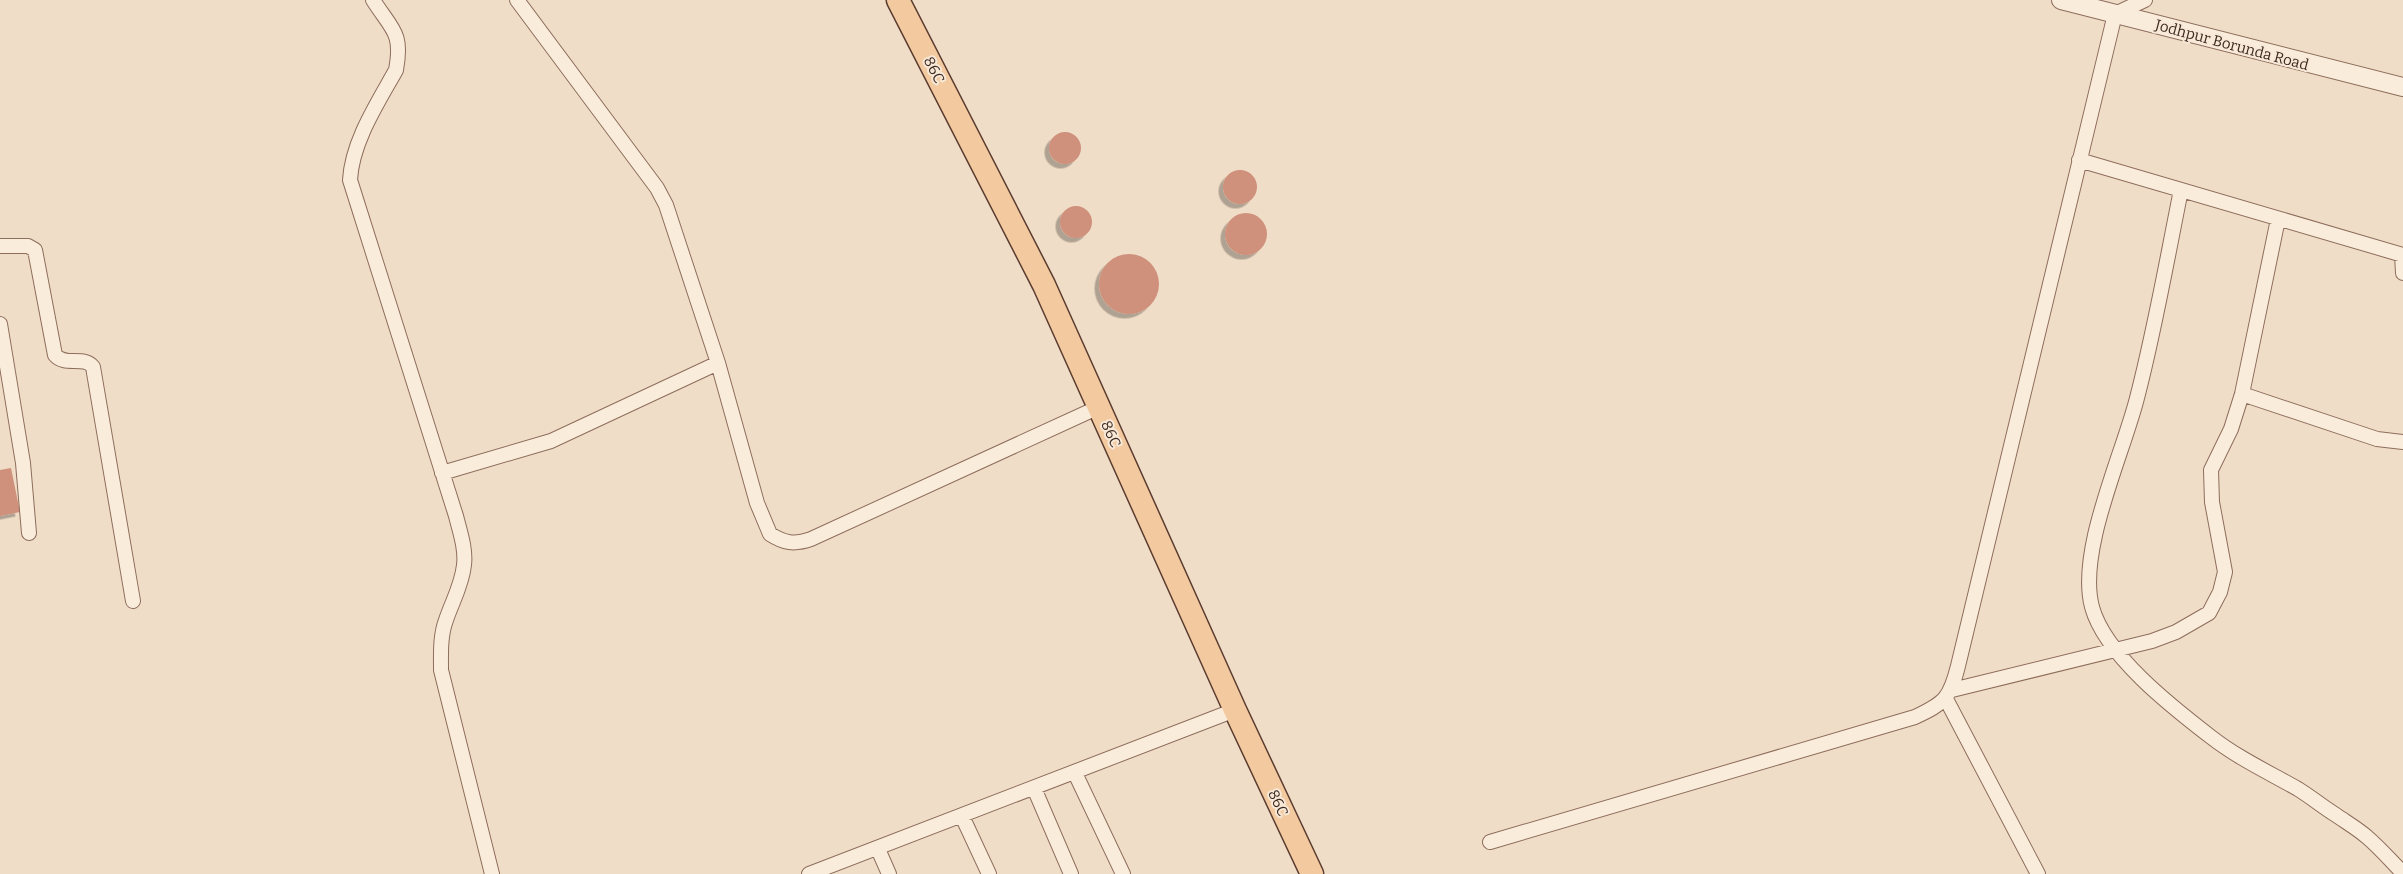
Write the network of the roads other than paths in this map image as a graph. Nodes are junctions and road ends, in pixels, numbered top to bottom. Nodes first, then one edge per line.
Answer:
1 (373, 0) edge
2 (517, 0) edge
3 (898, 0) edge
4 (2061, 0) edge
5 (2145, 0) edge
6 (2115, 14) junction
7 (2403, 87) edge
8 (2080, 160) junction
9 (2181, 190) junction
10 (2278, 219) junction
11 (0, 246) edge
12 (2403, 255) edge
13 (2403, 273) edge
14 (0, 324) edge
15 (718, 364) junction
16 (2242, 394) junction
17 (1099, 406) junction
18 (2403, 442) edge
19 (442, 473) junction
20 (29, 533) dead end
21 (133, 601) dead end
22 (2116, 650) junction
23 (1949, 695) junction
24 (1235, 710) junction
25 (1075, 772) junction
26 (1034, 788) junction
27 (962, 816) junction
28 (1490, 842) dead end
29 (878, 849) junction
30 (2403, 873) edge
31 (492, 874) edge
32 (809, 874) edge
33 (889, 874) edge
34 (989, 874) edge
35 (1070, 874) edge
36 (1123, 874) edge
37 (1312, 874) edge
38 (2038, 874) edge

1 - 19 street
2 - 15 street
3 - 17 main road, 86C
4 - 6 street, Jodhpur Borunda Road
5 - 6 street
6 - 7 street, Jodhpur Borunda Road
6 - 8 street
8 - 9 street
8 - 23 street
9 - 10 street
9 - 22 street
10 - 12 street
10 - 16 street
11 - 21 street
12 - 13 street
14 - 20 street
15 - 17 street
15 - 19 street
16 - 18 street
16 - 22 street
17 - 24 main road, 86C
19 - 31 street
22 - 23 street
22 - 30 street
23 - 28 street
23 - 38 street
24 - 25 street
24 - 37 main road, 86C
25 - 26 street
25 - 36 street
26 - 27 street
26 - 35 street
27 - 29 street
27 - 34 street
29 - 32 street
29 - 33 street

